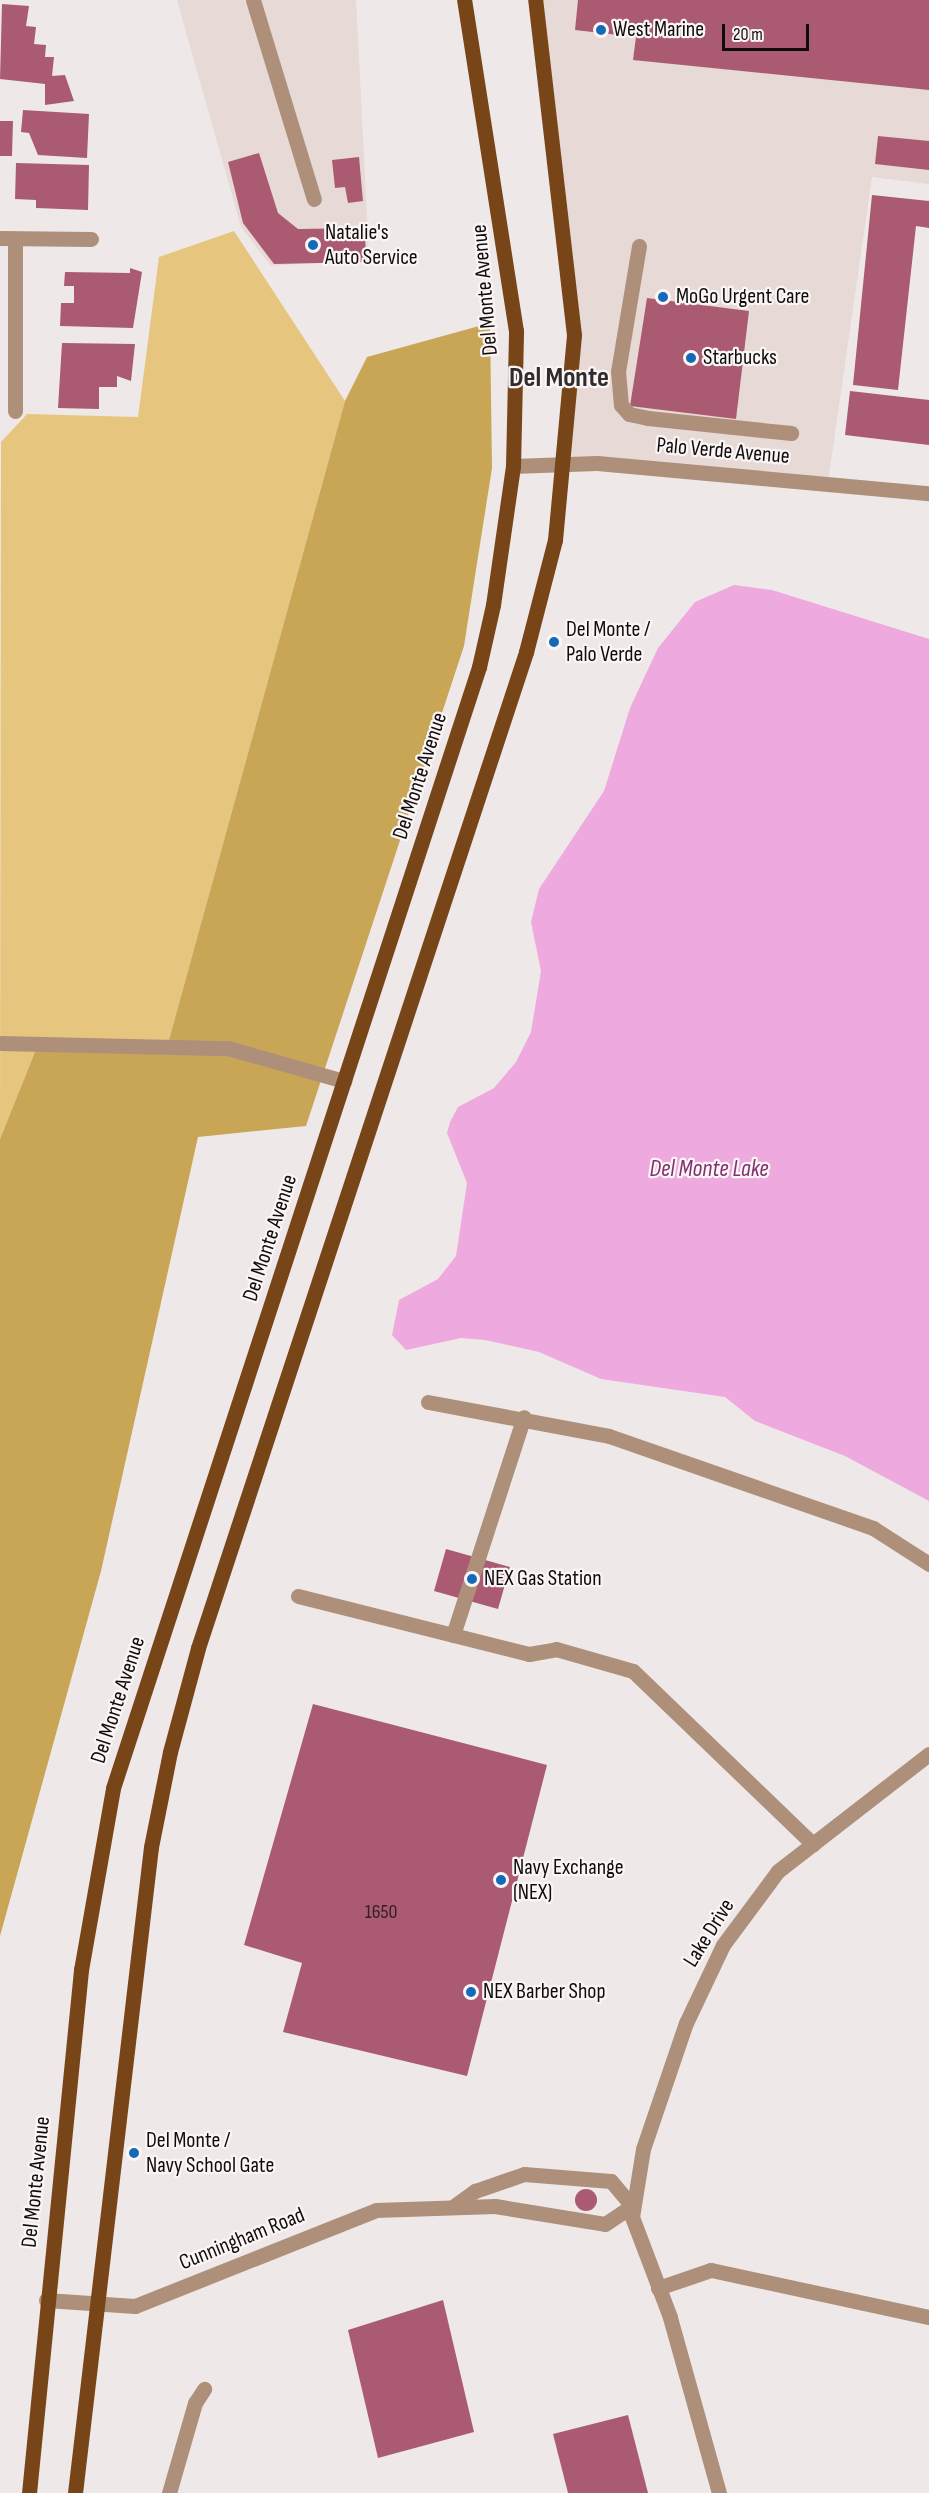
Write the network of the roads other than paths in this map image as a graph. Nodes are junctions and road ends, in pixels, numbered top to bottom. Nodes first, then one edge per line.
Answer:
1 (253, 0) edge
2 (464, 0) edge
3 (535, 0) edge
4 (314, 199) dead end
5 (8, 238) edge
6 (91, 238) dead end
7 (639, 246) dead end
8 (15, 411) dead end
9 (790, 433) dead end
10 (513, 466) junction
11 (564, 466) junction
12 (929, 493) edge
13 (0, 1042) edge
14 (344, 1081) junction
15 (428, 1402) dead end
16 (524, 1417) junction
17 (929, 1564) edge
18 (298, 1596) dead end
19 (453, 1635) junction
20 (929, 1754) edge
21 (813, 1844) junction
22 (454, 2206) junction
23 (632, 2206) junction
24 (658, 2288) junction
25 (46, 2300) junction
26 (93, 2303) junction
27 (929, 2317) edge
28 (204, 2389) dead end
29 (29, 2493) edge
30 (75, 2493) edge
31 (169, 2493) edge
32 (719, 2493) edge

1 - 4 street
2 - 10 main road, Del Monte Avenue
3 - 11 main road
5 - 6 street
5 - 8 street
7 - 9 street
10 - 11 street, Palo Verde Avenue
10 - 14 main road, Del Monte Avenue
11 - 12 street, Palo Verde Avenue
11 - 26 main road
13 - 14 street
14 - 25 main road, Del Monte Avenue
15 - 16 street
16 - 17 street
16 - 19 street
18 - 19 street
19 - 21 street
20 - 21 street, Lake Drive
21 - 23 street, Lake Drive
22 - 23 street, Cunningham Road
22 - 23 street
22 - 26 street, Cunningham Road
23 - 24 street
24 - 27 street
24 - 32 street
25 - 26 street, Cunningham Road
25 - 29 main road, Del Monte Avenue
26 - 30 main road
28 - 31 street

